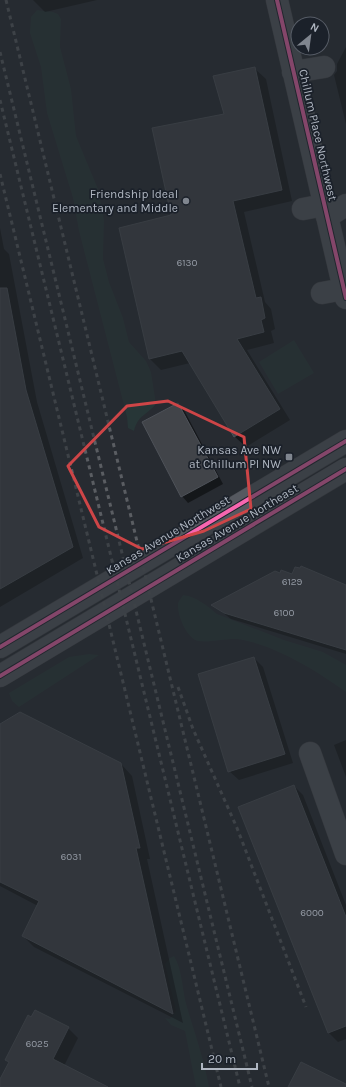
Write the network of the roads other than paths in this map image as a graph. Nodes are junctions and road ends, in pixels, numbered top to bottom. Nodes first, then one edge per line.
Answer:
1 (277, 0) edge
2 (324, 67) dead end
3 (293, 72) junction
4 (346, 205) edge
5 (302, 209) dead end
6 (326, 211) junction
7 (322, 292) dead end
8 (345, 293) edge
9 (346, 441) edge
10 (346, 469) edge
11 (0, 647) edge
12 (0, 676) edge
13 (310, 753) dead end
14 (346, 854) edge

1 - 3 street, Chillum Place Northwest
2 - 3 street
3 - 6 street, Chillum Place Northwest
4 - 6 street
5 - 6 street
6 - 8 street, Chillum Place Northwest
7 - 8 street
9 - 11 street, Kansas Avenue Northwest
10 - 12 street, Kansas Avenue Northeast
13 - 14 street

